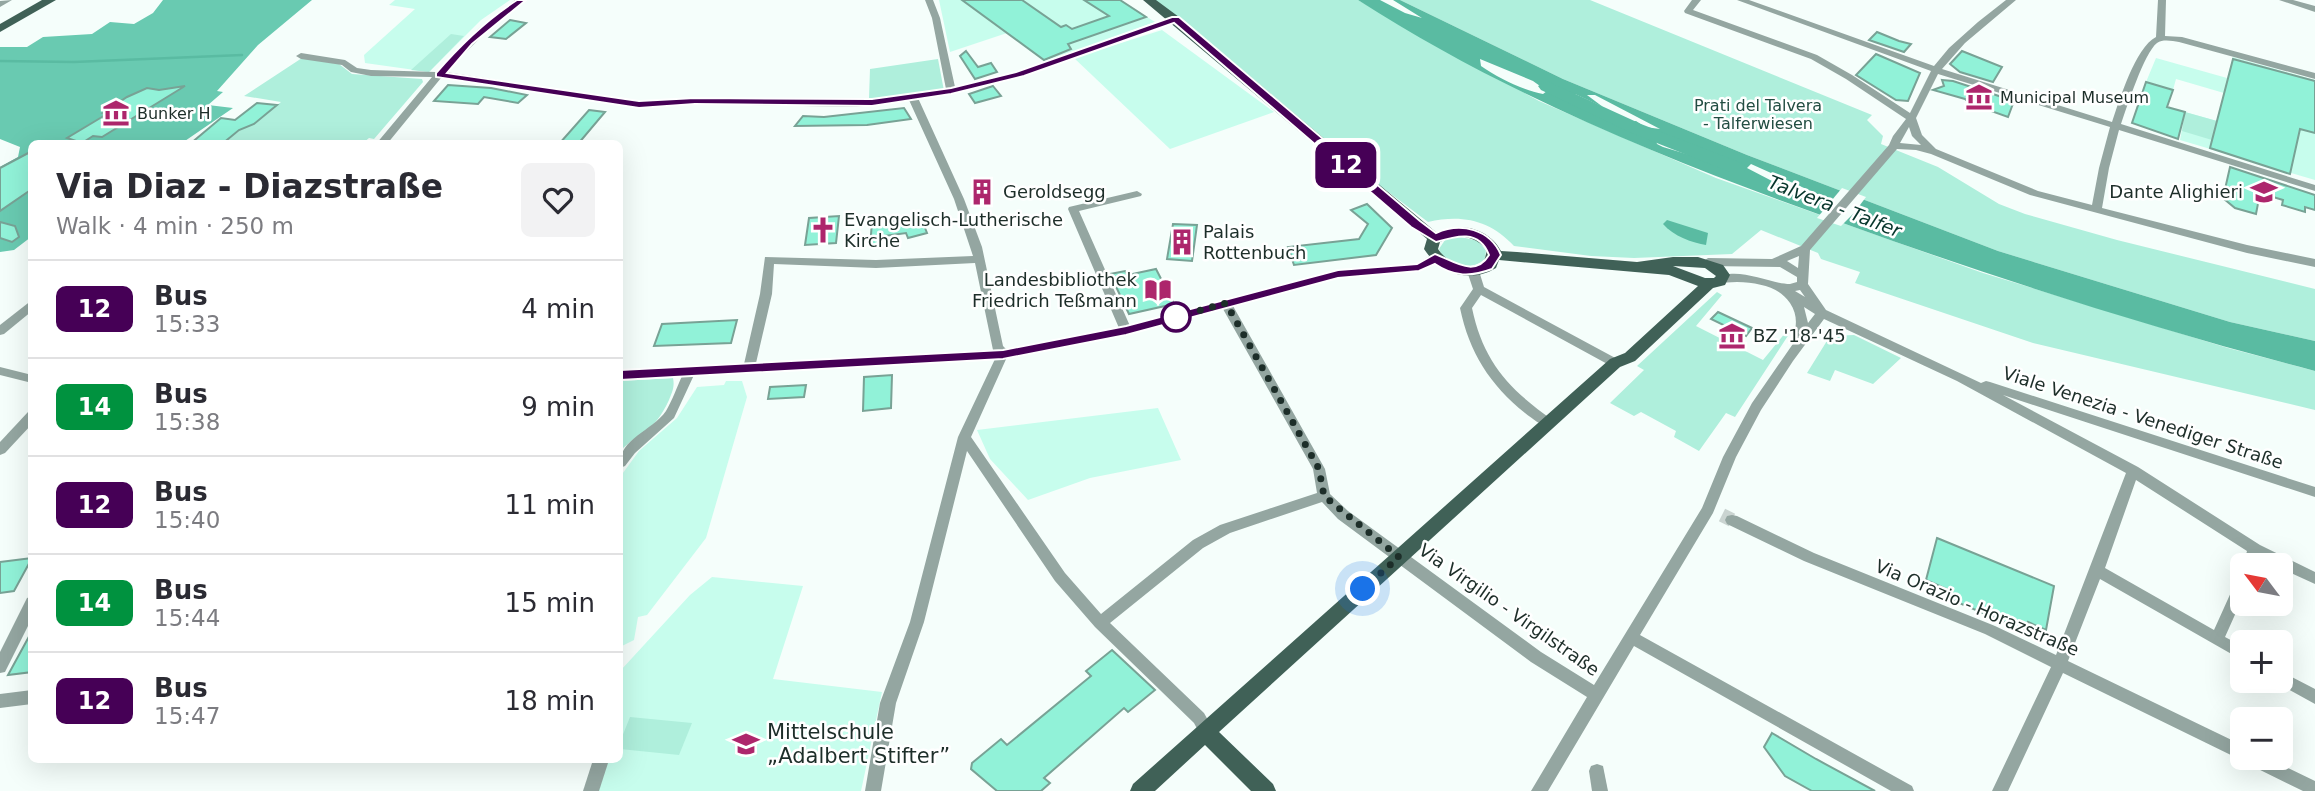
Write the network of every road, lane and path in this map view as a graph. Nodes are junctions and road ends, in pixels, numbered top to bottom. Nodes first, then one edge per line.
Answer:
1 (8, 0) edge
2 (50, 0) edge
3 (521, 0) edge
4 (929, 0) edge
5 (1149, 0) edge
6 (1698, 0) edge
7 (1741, 0) edge
8 (2012, 0) edge
9 (2162, 0) edge
10 (2283, 0) edge
11 (0, 4) edge
12 (2315, 9) edge
13 (1175, 19) junction
14 (0, 29) edge
15 (2160, 38) junction
16 (301, 56) dead end
17 (1936, 70) junction
18 (440, 75) junction
19 (2315, 76) edge
20 (951, 91) junction
21 (913, 97) junction
22 (1911, 118) junction
23 (2116, 127) junction
24 (383, 140) edge
25 (1893, 147) junction
26 (1936, 152) junction
27 (2315, 188) edge
28 (1137, 194) dead end
29 (2097, 209) junction
30 (1436, 238) junction
31 (1806, 248) junction
32 (1495, 255) junction
33 (1435, 258) junction
34 (978, 259) junction
35 (1772, 263) junction
36 (2315, 263) edge
37 (1474, 271) junction
38 (1703, 274) junction
39 (1802, 279) junction
40 (1768, 283) junction
41 (1479, 289) junction
42 (1786, 292) junction
43 (1226, 303) junction
44 (28, 307) edge
45 (1822, 313) junction
46 (0, 331) edge
47 (1126, 331) junction
48 (1796, 346) junction
49 (1003, 354) junction
50 (1615, 363) junction
51 (749, 368) junction
52 (690, 371) junction
53 (3, 373) edge
54 (623, 375) edge
55 (28, 378) edge
56 (1961, 378) junction
57 (2061, 409) junction
58 (28, 419) edge
59 (1549, 423) junction
60 (2050, 426) junction
61 (964, 437) junction
62 (0, 450) edge
63 (623, 459) edge
64 (2133, 471) junction
65 (2315, 492) edge
66 (1324, 496) junction
67 (1708, 509) junction
68 (1727, 518) joint
69 (2255, 549) junction
70 (2254, 553) edge
71 (1399, 557) junction
72 (2097, 570) junction
73 (2315, 578) edge
74 (28, 610) edge
75 (2230, 610) edge
76 (1101, 623) junction
77 (1633, 638) junction
78 (2217, 639) junction
79 (2230, 647) edge
80 (2060, 664) junction
81 (0, 667) edge
82 (2293, 684) edge
83 (1597, 695) junction
84 (2315, 697) edge
85 (28, 698) edge
86 (0, 701) edge
87 (1206, 730) junction
88 (2230, 747) edge
89 (600, 763) edge
90 (2276, 770) edge
91 (1597, 771) dead end
92 (2315, 789) edge
93 (591, 791) edge
94 (873, 791) edge
95 (1140, 791) edge
96 (1266, 791) edge
97 (1539, 791) edge
98 (1601, 791) edge
99 (1906, 791) edge
100 (2000, 791) edge

1 - 11 street
2 - 14 main road
3 - 18 street
4 - 20 street
5 - 13 main road
6 - 22 street
7 - 17 street
8 - 17 street
9 - 15 street
10 - 12 street
13 - 20 street
13 - 30 main road
15 - 19 street
15 - 23 street
16 - 18 street
17 - 22 street
17 - 23 street
18 - 21 street
18 - 24 street
20 - 21 street
21 - 34 street
22 - 25 street
22 - 26 street
23 - 27 street
23 - 29 street
25 - 26 street
25 - 31 street
26 - 29 street
28 - 47 street
29 - 36 street
30 - 32 main road
30 - 33 main road
31 - 35 street
31 - 39 street
32 - 37 main road
32 - 38 main road
33 - 37 main road
33 - 43 street
34 - 49 street
34 - 51 street
35 - 38 street
35 - 39 street
35 - 40 street
37 - 41 street
38 - 40 street
38 - 50 main road
39 - 42 street
39 - 45 street
40 - 42 street
41 - 50 street
41 - 59 street
42 - 45 street
42 - 48 street
43 - 47 street
43 - 66 street
44 - 46 street
45 - 48 street
45 - 56 street
47 - 49 street
48 - 67 street
49 - 51 street
49 - 61 street
50 - 59 main road
51 - 52 street
52 - 54 street
52 - 63 street
53 - 55 street
56 - 57 street, Viale Venezia - Venediger Straße
56 - 60 street
57 - 60 street
57 - 65 street, Viale Venezia - Venediger Straße
58 - 62 street
59 - 71 main road
60 - 64 street
61 - 76 street
61 - 94 street
64 - 69 street
64 - 72 street
66 - 71 street, Via Virgilio - Virgilstraße
66 - 76 street
67 - 68 street, Via Orazio - Horazstraße
67 - 77 street
68 - 80 street, Via Orazio - Horazstraße
69 - 70 street
69 - 73 street
71 - 83 street, Via Virgilio - Virgilstraße
71 - 87 main road
72 - 78 street
72 - 80 street
74 - 81 street
75 - 78 street
76 - 87 street
77 - 83 street
77 - 99 street
78 - 79 street
80 - 88 street, Via Orazio - Horazstraße
80 - 100 street
82 - 84 street
83 - 97 street
85 - 86 street
87 - 95 main road
87 - 96 main road
89 - 93 street
90 - 92 street
91 - 98 street

